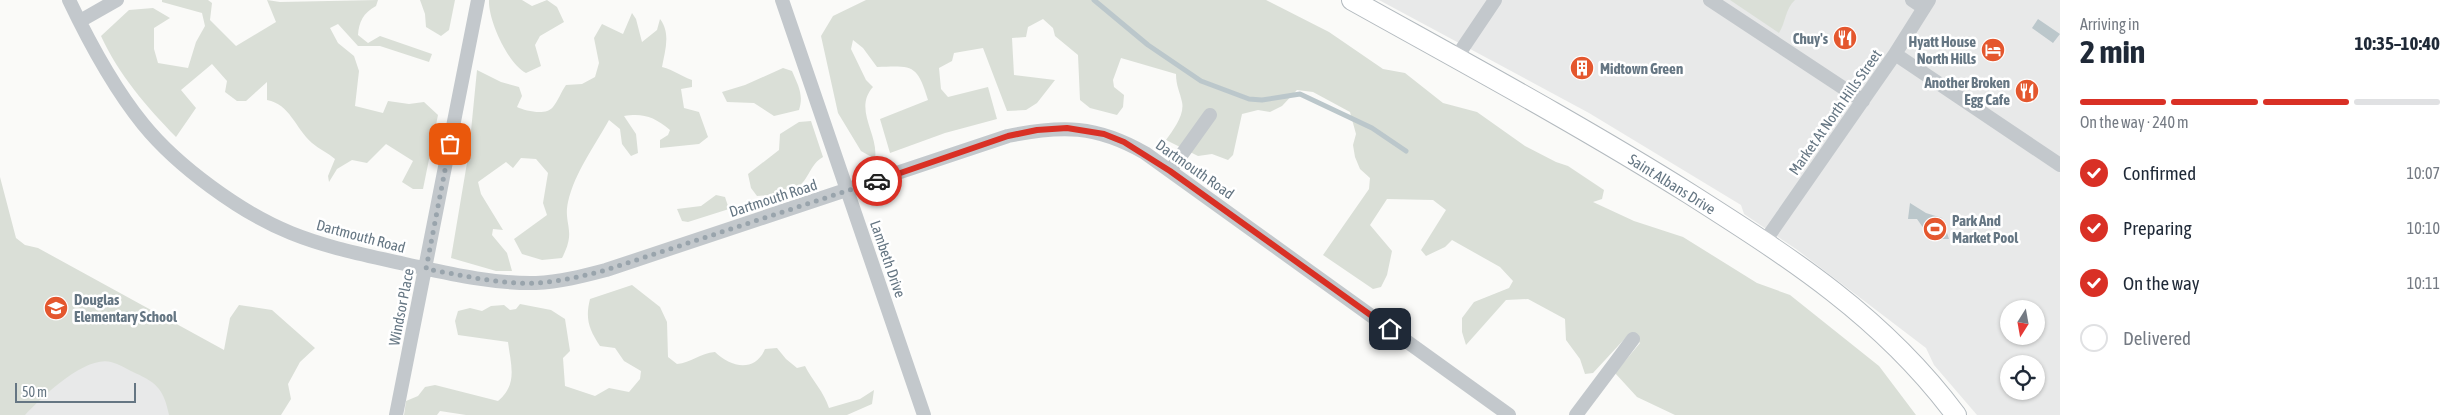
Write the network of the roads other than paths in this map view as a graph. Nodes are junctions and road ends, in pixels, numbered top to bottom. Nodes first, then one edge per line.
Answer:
1 (69, 0) edge
2 (117, 0) edge
3 (478, 0) edge
4 (782, 0) edge
5 (1352, 0) edge
6 (1495, 0) edge
7 (1710, 0) edge
8 (1912, 0) edge
9 (1926, 4) edge
10 (80, 21) junction
11 (1895, 54) junction
12 (1456, 58) junction
13 (1863, 101) junction
14 (1210, 115) dead end
15 (2060, 165) edge
16 (1170, 171) junction
17 (847, 191) junction
18 (1765, 241) junction
19 (426, 269) junction
20 (1632, 339) dead end
21 (396, 415) edge
22 (924, 415) edge
23 (1509, 415) edge
24 (1576, 415) edge
25 (1956, 415) edge

1 - 10 street, Dartmouth Road
2 - 10 street
3 - 19 street, Windsor Place
4 - 17 street, Lambeth Drive
5 - 12 street, Saint Albans Drive
6 - 12 street
7 - 13 street
8 - 9 street
9 - 11 street, Market At North Hills Street
10 - 19 street, Dartmouth Road
11 - 13 street, Market At North Hills Street
11 - 15 street
12 - 18 street, Saint Albans Drive
13 - 18 street, Market At North Hills Street
14 - 16 street
16 - 17 street, Dartmouth Road
16 - 23 street, Dartmouth Road
17 - 19 street, Dartmouth Road
17 - 22 street, Lambeth Drive
18 - 25 street, Saint Albans Drive
19 - 21 street, Windsor Place
20 - 24 street

